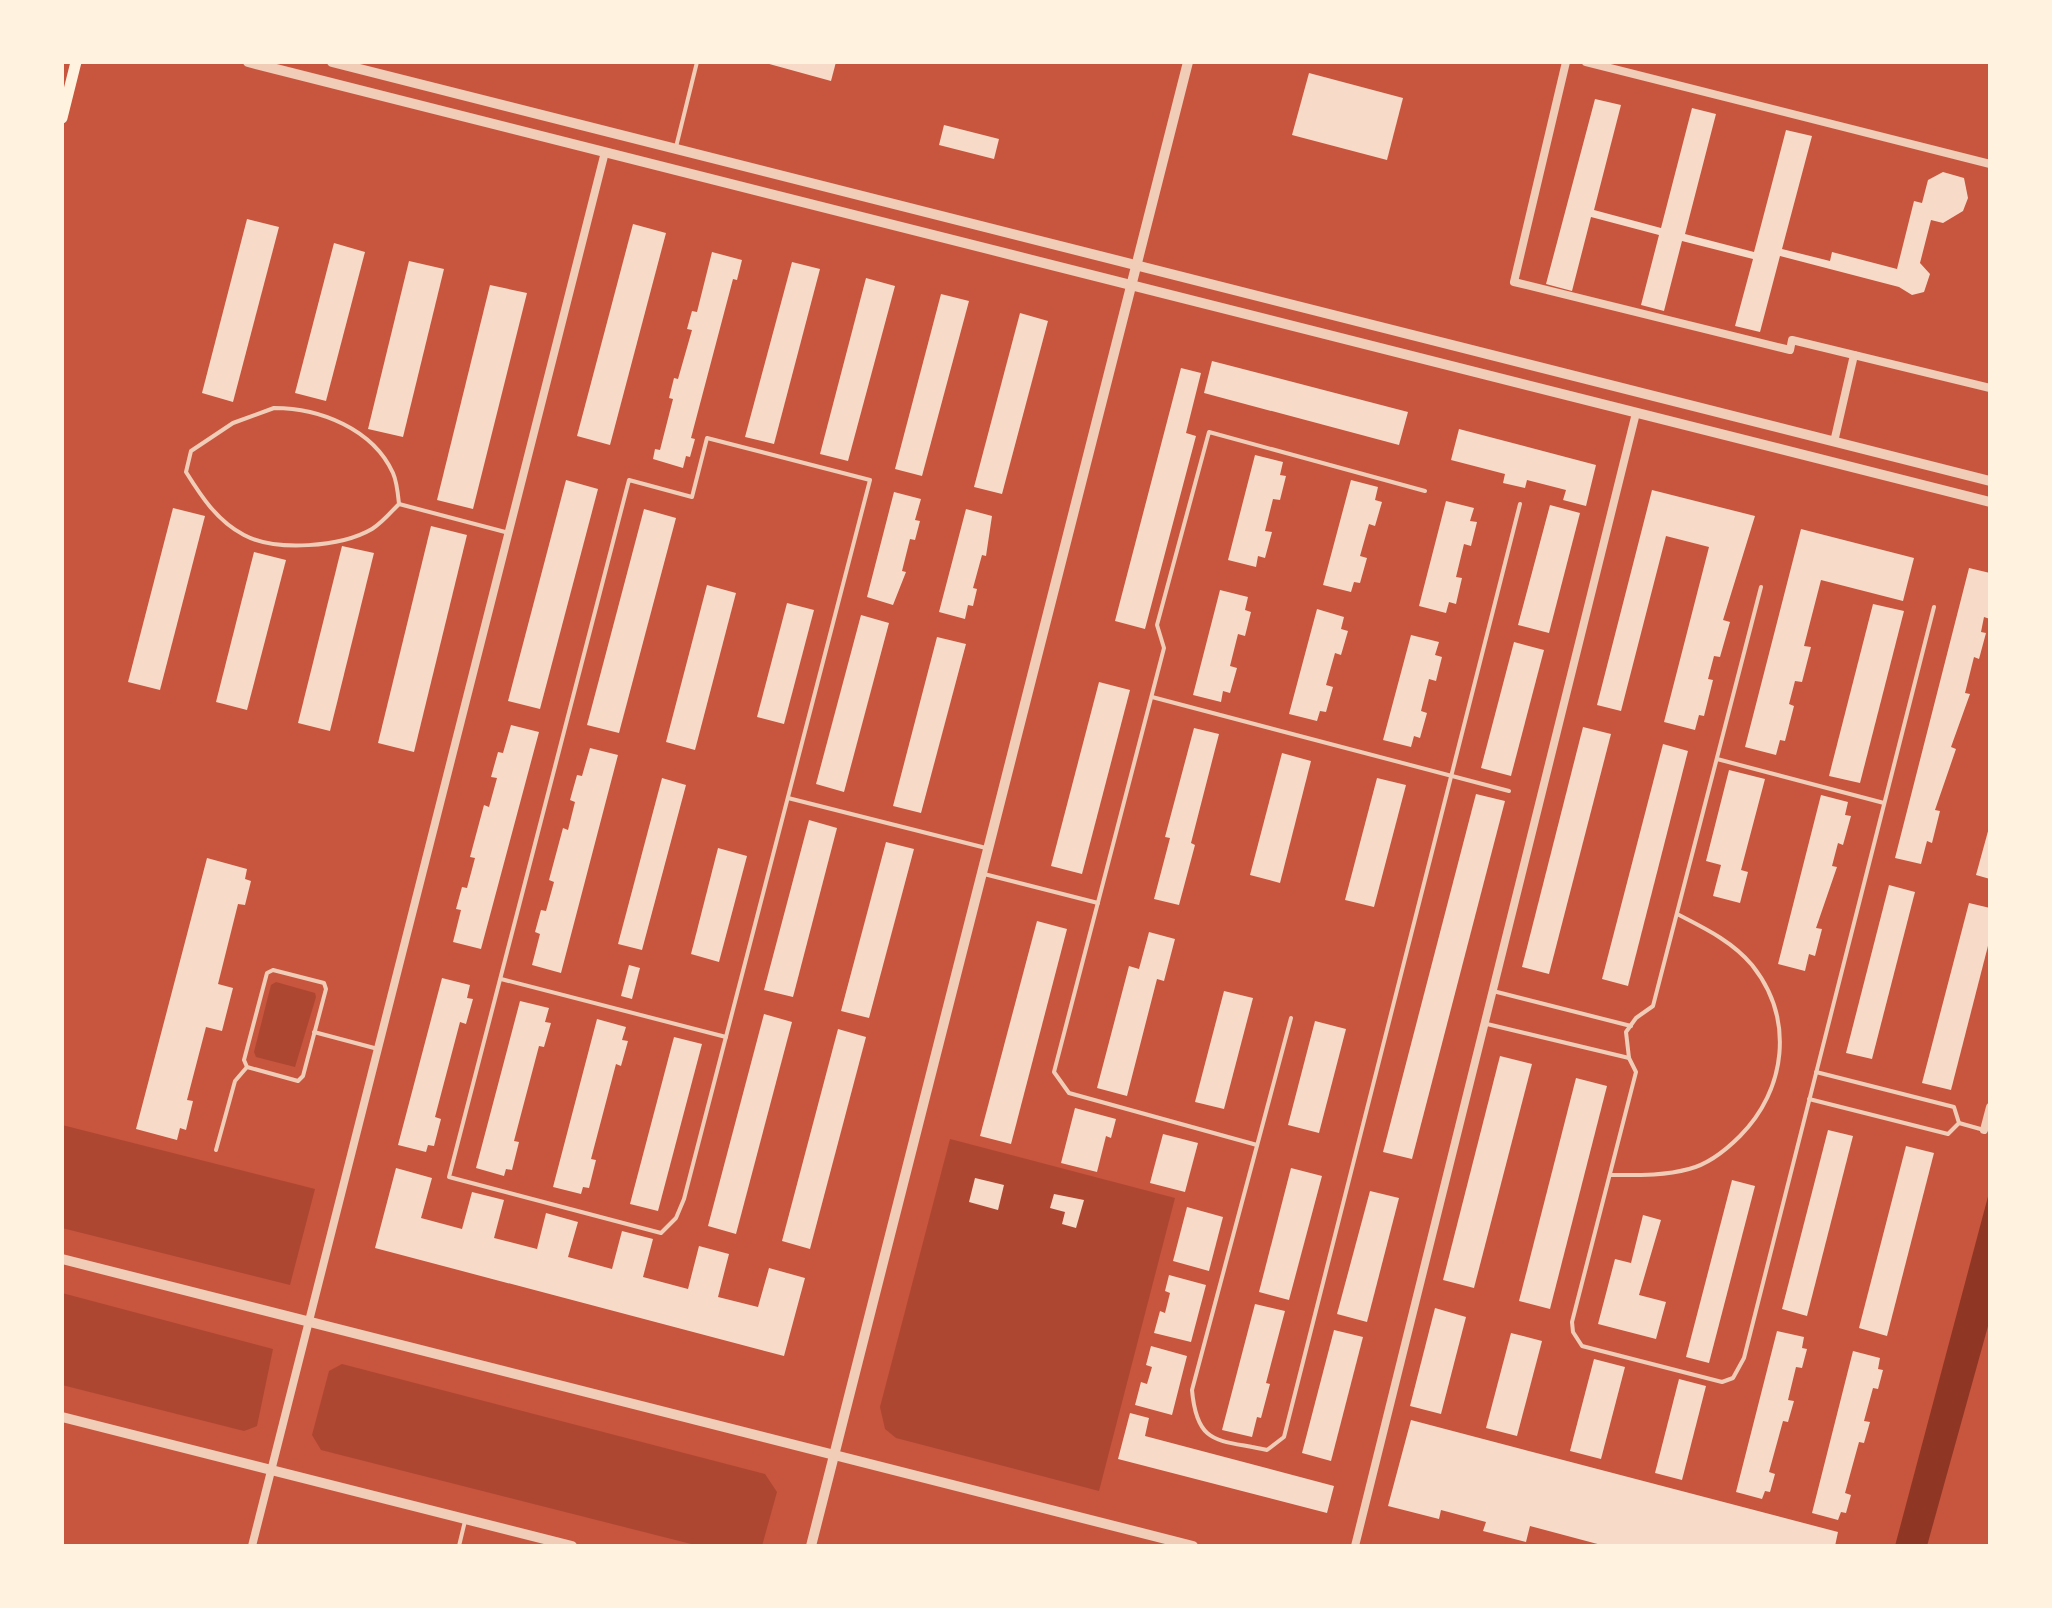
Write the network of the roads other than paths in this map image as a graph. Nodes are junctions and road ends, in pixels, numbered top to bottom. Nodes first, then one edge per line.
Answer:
1 (76, 62) edge
2 (248, 62) edge
3 (332, 62) edge
4 (697, 62) edge
5 (1188, 62) edge
6 (1566, 62) edge
7 (1586, 62) edge
8 (62, 118) edge
9 (675, 149) junction
10 (605, 152) junction
11 (1990, 164) edge
12 (1136, 265) junction
13 (1131, 285) junction
14 (1854, 355) junction
15 (1990, 388) edge
16 (1636, 413) junction
17 (1834, 442) junction
18 (1990, 481) edge
19 (1425, 491) dead end
20 (1990, 502) edge
21 (399, 504) junction
22 (1520, 504) dead end
23 (509, 533) junction
24 (1761, 587) dead end
25 (1934, 607) dead end
26 (1152, 697) junction
27 (1717, 759) junction
28 (1451, 776) junction
29 (1509, 791) dead end
30 (788, 798) junction
31 (1884, 803) junction
32 (988, 849) junction
33 (982, 873) junction
34 (1098, 903) junction
35 (1677, 914) junction
36 (501, 979) junction
37 (1493, 991) junction
38 (1291, 1018) dead end
39 (1485, 1023) junction
40 (1631, 1026) junction
41 (314, 1032) junction
42 (726, 1037) junction
43 (378, 1049) junction
44 (1629, 1058) junction
45 (247, 1067) junction
46 (1816, 1072) junction
47 (1809, 1099) junction
48 (1990, 1107) edge
49 (1959, 1123) junction
50 (1984, 1130) joint
51 (1257, 1145) junction
52 (216, 1150) dead end
53 (1610, 1175) junction
54 (62, 1259) edge
55 (309, 1321) junction
56 (62, 1417) edge
57 (834, 1455) junction
58 (272, 1470) junction
59 (466, 1519) junction
60 (252, 1546) edge
61 (459, 1546) edge
62 (572, 1546) edge
63 (811, 1546) edge
64 (1193, 1546) edge
65 (1355, 1546) edge

1 - 8 main road
2 - 10 street
3 - 9 street
4 - 9 lane
5 - 12 street
6 - 14 street
7 - 11 street
9 - 12 street
10 - 13 street
10 - 23 street
12 - 13 street
12 - 17 street
13 - 16 street
13 - 32 street
14 - 15 street
14 - 17 street
16 - 20 street
16 - 37 street
17 - 18 street
19 - 26 lane
21 - 21 lane
21 - 23 lane
22 - 28 lane
23 - 43 street
24 - 27 lane
25 - 31 lane
26 - 28 lane
26 - 34 lane
27 - 31 lane
27 - 35 lane
28 - 29 lane
28 - 51 lane
30 - 32 lane
30 - 36 lane
30 - 42 lane
31 - 46 lane
32 - 33 street
33 - 34 lane
33 - 57 street
34 - 51 lane
35 - 40 lane
35 - 53 lane
36 - 42 lane
36 - 42 lane
37 - 39 street
37 - 40 lane
38 - 51 lane
39 - 44 lane
39 - 65 street
40 - 44 lane
41 - 43 lane
41 - 45 lane
41 - 45 lane
43 - 55 street
44 - 53 lane
45 - 52 lane
46 - 47 lane
46 - 49 lane
47 - 49 lane
47 - 53 lane
48 - 50 street
49 - 50 lane
54 - 55 street
55 - 57 street
55 - 58 street
56 - 58 street
57 - 63 street
57 - 64 street
58 - 59 street
58 - 60 street
59 - 61 lane
59 - 62 street

